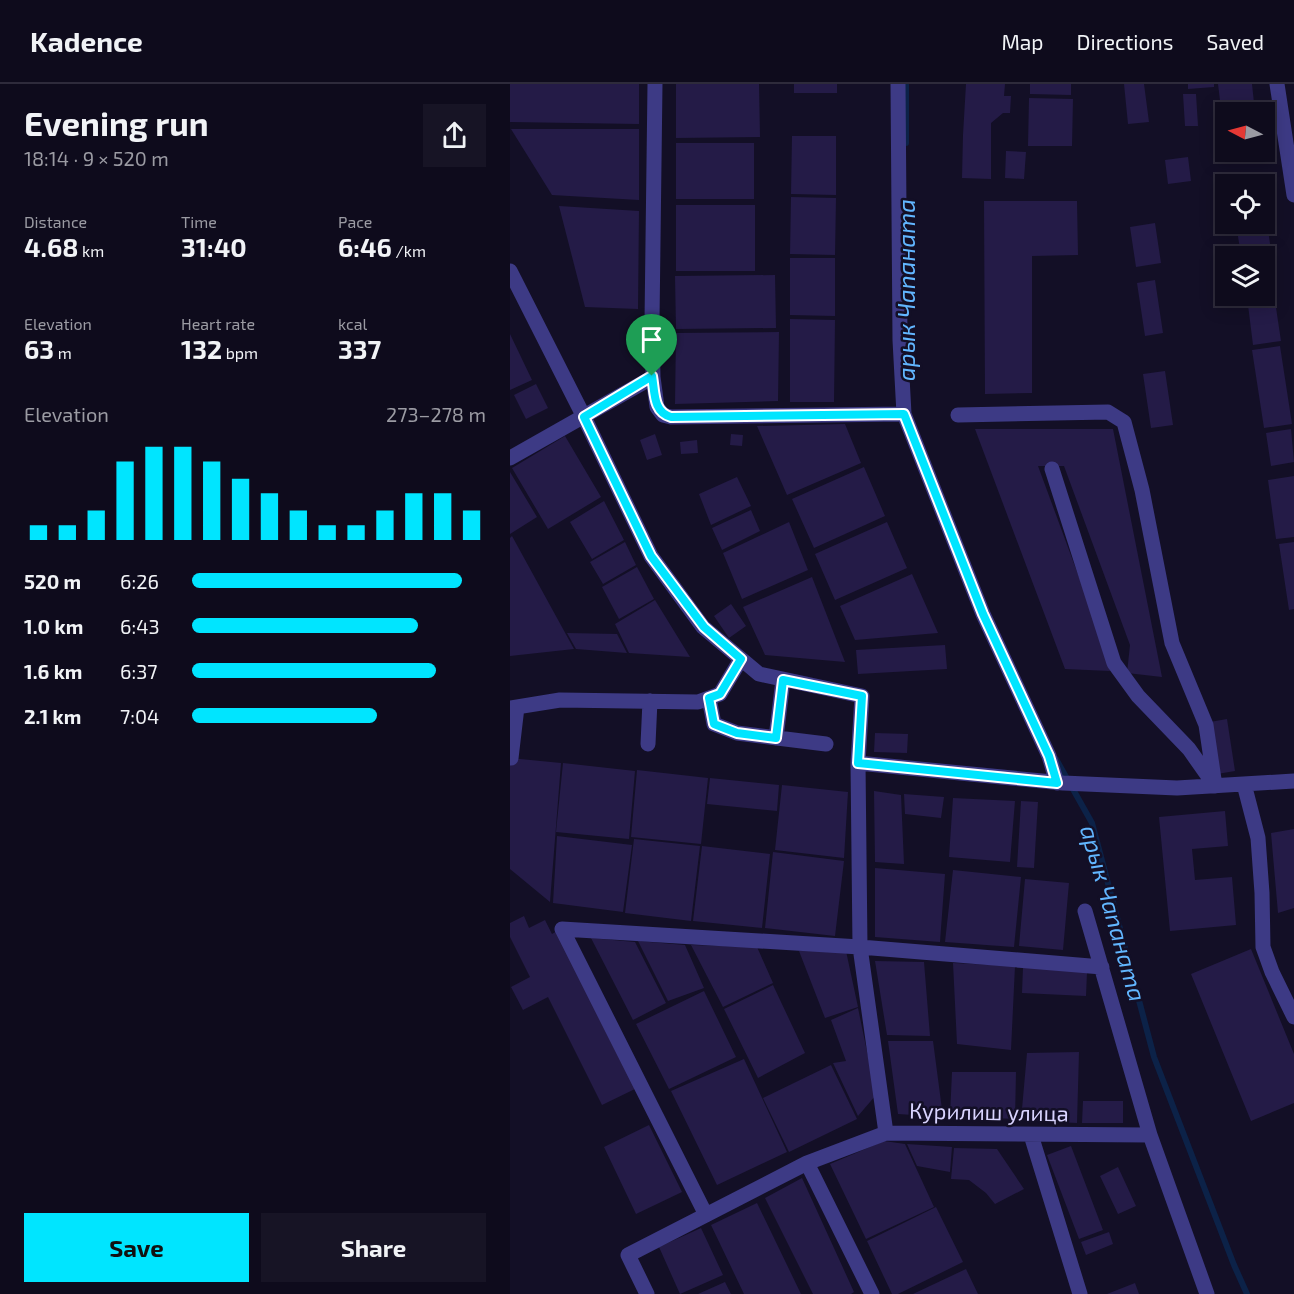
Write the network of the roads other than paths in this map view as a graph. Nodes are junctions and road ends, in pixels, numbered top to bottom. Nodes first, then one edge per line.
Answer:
1 (655, 84) edge
2 (898, 84) edge
3 (1276, 84) edge
4 (1294, 195) edge
5 (510, 271) edge
6 (652, 376) junction
7 (904, 414) junction
8 (958, 415) dead end
9 (584, 417) junction
10 (510, 458) edge
11 (1052, 469) dead end
12 (741, 659) junction
13 (783, 680) junction
14 (709, 698) junction
15 (650, 701) junction
16 (513, 707) edge
17 (776, 738) junction
18 (648, 744) dead end
19 (826, 744) dead end
20 (511, 758) edge
21 (858, 763) junction
22 (1294, 781) edge
23 (1060, 783) junction
24 (1238, 784) junction
25 (1215, 786) junction
26 (1086, 911) dead end
27 (860, 947) junction
28 (1102, 967) junction
29 (1294, 1017) edge
30 (886, 1133) junction
31 (1031, 1135) junction
32 (1150, 1135) junction
33 (807, 1163) junction
34 (706, 1215) junction
35 (647, 1294) edge
36 (872, 1294) edge
37 (1080, 1294) edge
38 (1207, 1294) edge

1 - 6 street
2 - 7 street
3 - 4 street
5 - 9 street
6 - 7 street
6 - 9 street
7 - 23 street
8 - 25 street
9 - 10 street
9 - 12 street
11 - 25 street
12 - 13 street
12 - 14 street
13 - 17 street
13 - 21 street, Курилиш улица
14 - 15 street
14 - 17 street
15 - 16 street
15 - 18 street
16 - 20 street
17 - 19 street
21 - 23 street
21 - 27 street, Курилиш улица
22 - 24 street
23 - 25 street
24 - 25 street
24 - 29 street
26 - 28 street
27 - 28 street
27 - 30 street, Курилиш улица
27 - 34 street
28 - 32 street
30 - 31 street, Курилиш улица
30 - 33 street
31 - 32 street, Курилиш улица
31 - 37 street
32 - 38 street
33 - 34 street
33 - 36 street
34 - 35 street

